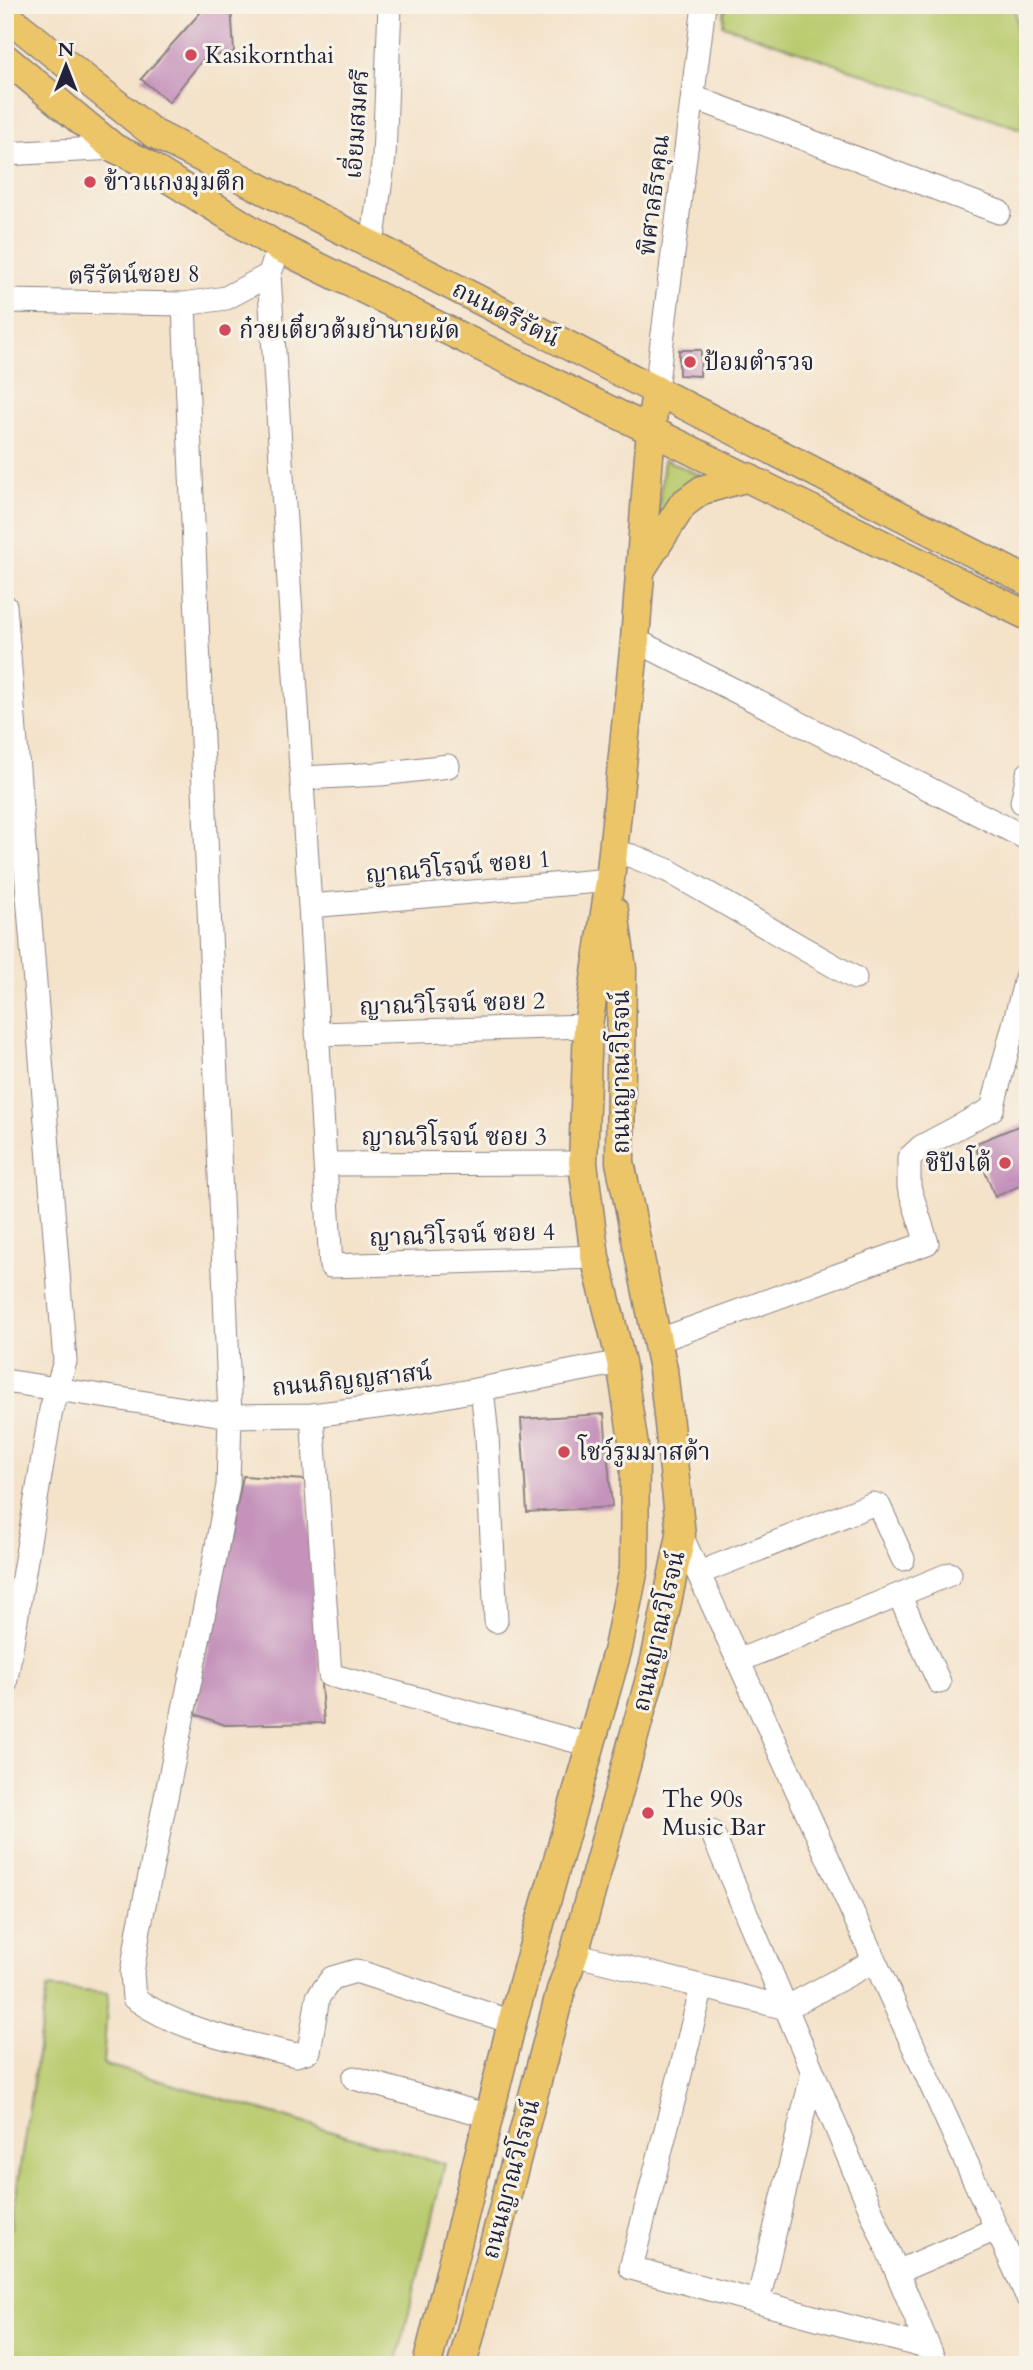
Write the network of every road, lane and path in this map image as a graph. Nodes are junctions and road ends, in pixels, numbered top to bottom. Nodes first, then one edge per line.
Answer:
1 (390, 5) edge
2 (704, 5) edge
3 (10, 12) edge
4 (5, 58) edge
5 (693, 97) junction
6 (114, 148) junction
7 (5, 155) edge
8 (999, 212) dead end
9 (372, 245) junction
10 (280, 248) junction
11 (269, 275) junction
12 (5, 301) edge
13 (184, 304) junction
14 (656, 390) junction
15 (651, 429) junction
16 (748, 477) junction
17 (640, 571) junction
18 (1028, 581) edge
19 (5, 606) edge
20 (1028, 616) edge
21 (635, 640) junction
22 (448, 766) dead end
23 (1028, 774) edge
24 (302, 778) junction
25 (1022, 802) dead end
26 (1028, 839) edge
27 (613, 852) junction
28 (610, 880) junction
29 (310, 906) junction
30 (1028, 971) edge
31 (855, 978) dead end
32 (588, 1026) junction
33 (317, 1034) junction
34 (583, 1163) junction
35 (326, 1164) junction
36 (595, 1257) junction
37 (657, 1341) junction
38 (621, 1362) junction
39 (5, 1381) edge
40 (57, 1389) junction
41 (482, 1389) junction
42 (312, 1415) junction
43 (230, 1416) junction
44 (681, 1535) junction
45 (903, 1559) dead end
46 (699, 1573) junction
47 (950, 1574) dead end
48 (899, 1595) junction
49 (496, 1620) dead end
50 (738, 1661) junction
51 (939, 1682) dead end
52 (5, 1685) edge
53 (590, 1745) junction
54 (712, 1832) dead end
55 (574, 1954) junction
56 (874, 1961) junction
57 (702, 1987) junction
58 (786, 2008) junction
59 (512, 2022) junction
60 (813, 2072) junction
61 (354, 2078) dead end
62 (489, 2116) junction
63 (996, 2229) junction
64 (897, 2272) junction
65 (1028, 2298) edge
66 (758, 2301) junction
67 (932, 2356) edge
68 (427, 2365) edge
69 (462, 2365) edge

1 - 9 street, เอี่ยมสมศรี
2 - 5 street, พิศาลธีรคุณ
3 - 9 main road, ถนนตรีรัตน์
4 - 6 main road, ถนนตรีรัตน์
5 - 8 street
5 - 14 street, พิศาลธีรคุณ
6 - 7 street
6 - 10 main road, ถนนตรีรัตน์
9 - 14 main road, ถนนตรีรัตน์
10 - 11 street
10 - 15 main road, ถนนตรีรัตน์
11 - 13 street, ตรีรัตน์ซอย 8
11 - 24 street
12 - 13 street, ตรีรัตน์ซอย 8
13 - 43 street
14 - 15 main road, ถนนญาณวิโรจน์
14 - 18 main road, ถนนตรีรัตน์
15 - 16 main road, ถนนตรีรัตน์
15 - 17 main road, ถนนญาณวิโรจน์
16 - 17 main road
16 - 20 main road, ถนนตรีรัตน์
17 - 21 main road, ถนนญาณวิโรจน์
19 - 40 street
21 - 26 street
21 - 27 main road, ถนนญาณวิโรจน์
22 - 24 street
23 - 25 street
24 - 29 street
27 - 28 main road, ถนนญาณวิโรจน์
27 - 31 street
28 - 29 street, ญาณวิโรจน์ ซอย 1
28 - 32 main road, ถนนญาณวิโรจน์
28 - 37 main road, ถนนญาณวิโรจน์
29 - 33 street
30 - 37 street
32 - 33 street, ญาณวิโรจน์ ซอย 2
32 - 34 main road, ถนนญาณวิโรจน์
33 - 35 street
34 - 35 street, ญาณวิโรจน์ ซอย 3
34 - 36 main road, ถนนญาณวิโรจน์
35 - 36 street, ญาณวิโรจน์ ซอย 4
36 - 38 main road, ถนนญาณวิโรจน์
37 - 38 main road
37 - 44 main road, ถนนญาณวิโรจน์
38 - 41 street, ถนนภิญญสาสน์
38 - 53 main road, ถนนญาณวิโรจน์
39 - 40 street, ถนนภิญญสาสน์
40 - 43 street, ถนนภิญญสาสน์
40 - 52 street
41 - 42 street, ถนนภิญญสาสน์
41 - 49 street
42 - 43 street, ถนนภิญญสาสน์
42 - 53 street
43 - 59 street
44 - 46 street
44 - 55 main road, ถนนญาณวิโรจน์
45 - 46 street
46 - 50 street
47 - 48 street
48 - 50 street
48 - 51 street
50 - 56 street
53 - 59 main road, ถนนญาณวิโรจน์
54 - 58 street
55 - 57 street
55 - 69 main road, ถนนญาณวิโรจน์
56 - 58 street
56 - 63 street
57 - 58 street
57 - 66 street
58 - 60 street
59 - 62 main road, ถนนญาณวิโรจน์
60 - 64 street
60 - 66 street
61 - 62 street
62 - 68 main road, ถนนญาณวิโรจน์
63 - 64 street
63 - 65 street
64 - 67 street
66 - 67 street

